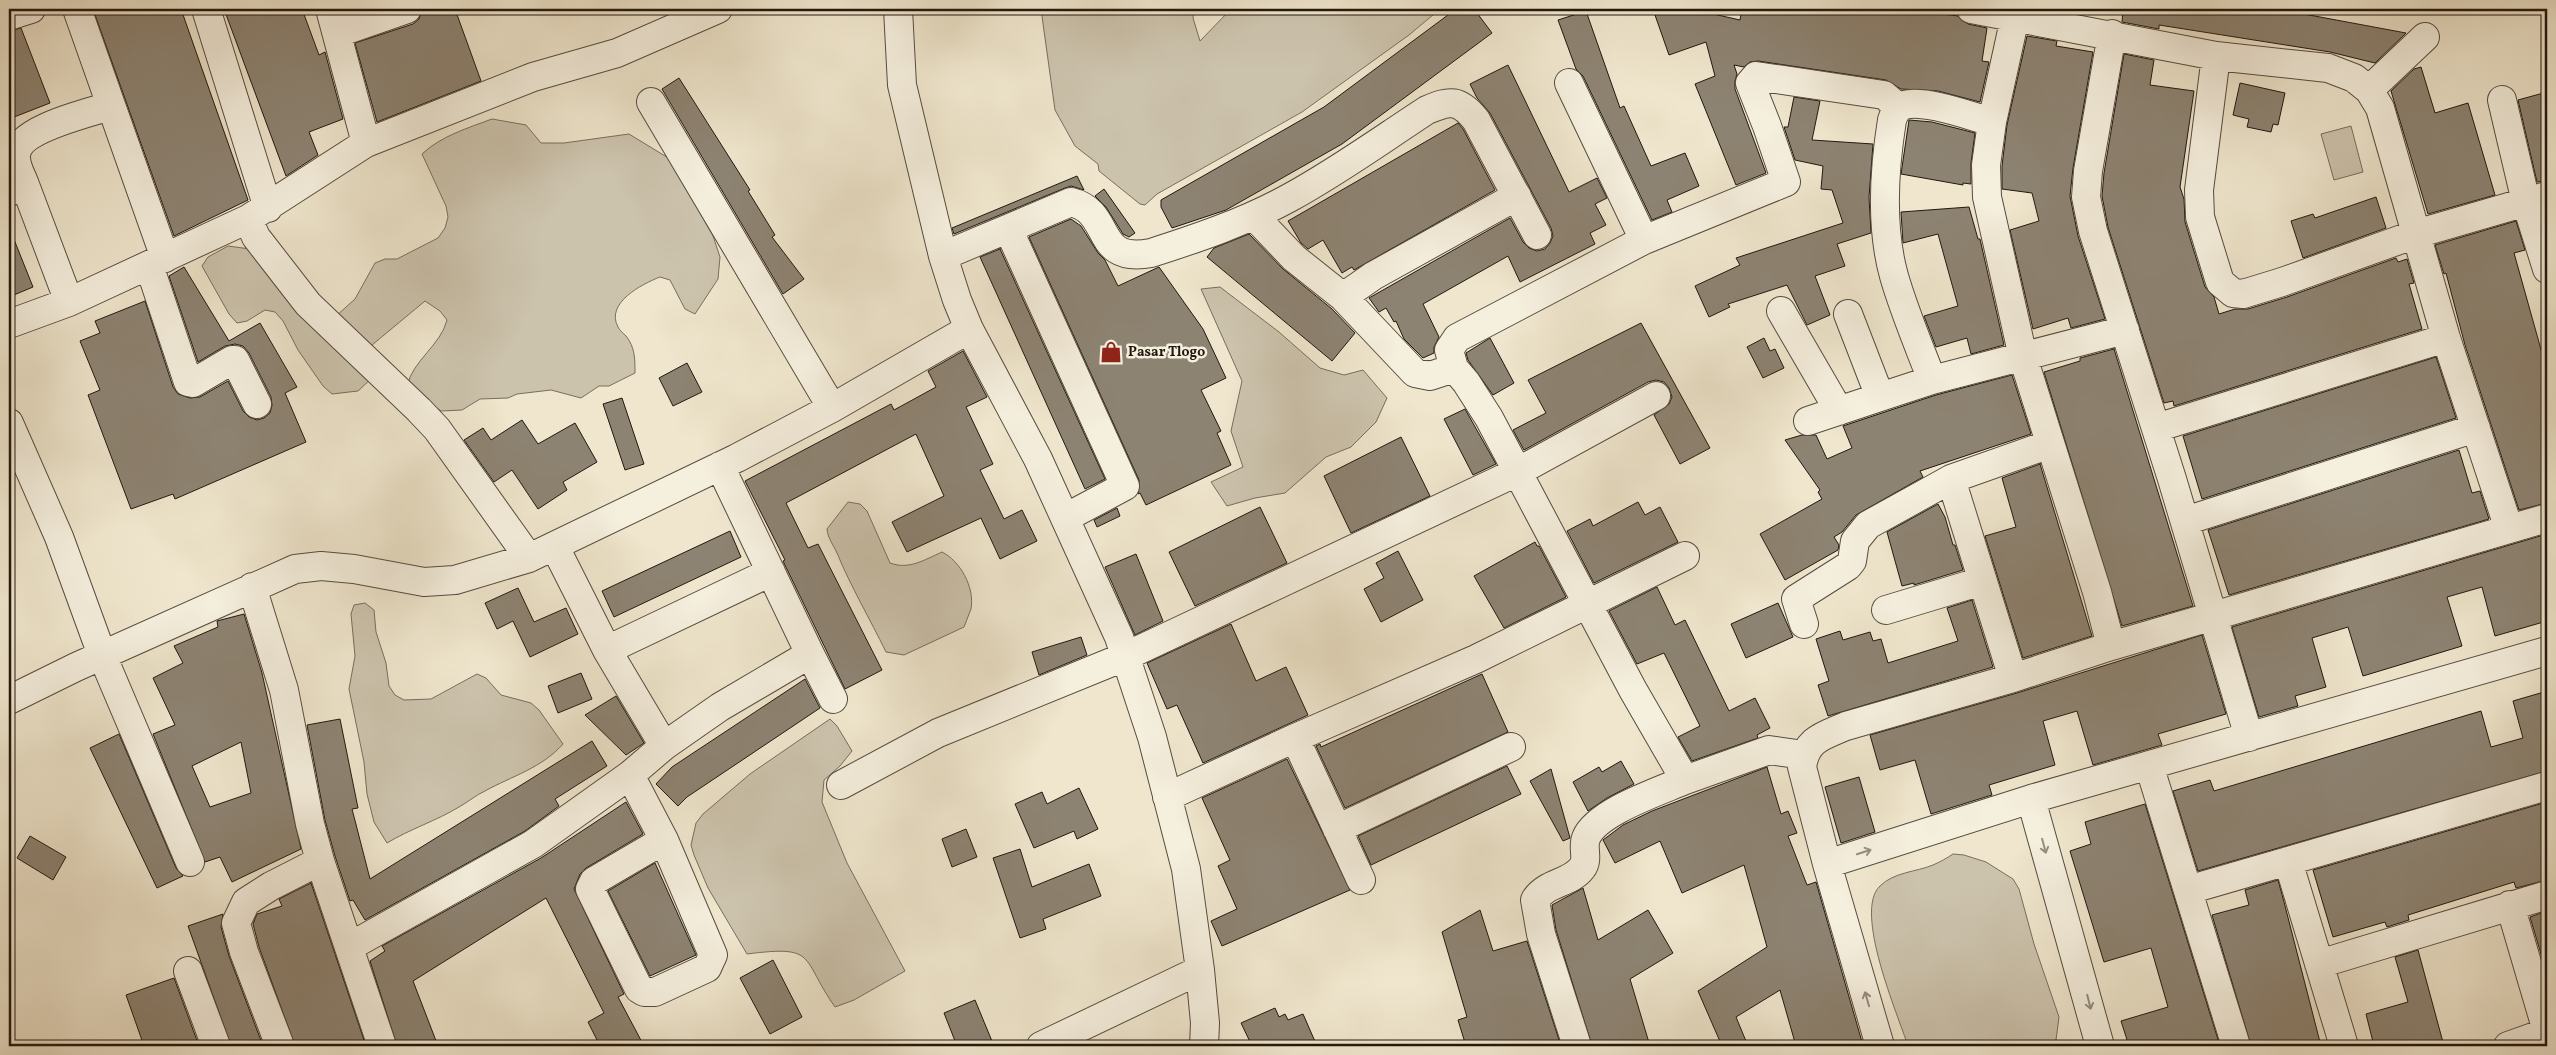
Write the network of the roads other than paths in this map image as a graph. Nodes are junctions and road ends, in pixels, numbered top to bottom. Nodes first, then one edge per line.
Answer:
1 (31, 9) edge
2 (76, 9) edge
3 (206, 9) edge
4 (407, 9) edge
5 (718, 9) edge
6 (898, 9) edge
7 (1971, 9) edge
8 (9, 16) edge
9 (687, 16) edge
10 (2015, 16) junction
11 (334, 21) edge
12 (2112, 34) junction
13 (2426, 37) dead end
14 (2216, 56) junction
15 (1569, 83) dead end
16 (2369, 90) junction
17 (2502, 100) dead end
18 (651, 102) dead end
19 (110, 106) junction
20 (1899, 108) junction
21 (1992, 122) junction
22 (366, 144) junction
23 (17, 189) edge
24 (1517, 196) junction
25 (2537, 199) edge
26 (1254, 216) junction
27 (257, 221) junction
28 (2416, 234) junction
29 (1538, 235) dead end
30 (1012, 237) dead end
31 (1644, 240) junction
32 (943, 256) junction
33 (157, 261) junction
34 (2547, 269) edge
35 (1343, 298) junction
36 (69, 302) junction
37 (1781, 311) dead end
38 (1848, 314) dead end
39 (9, 324) edge
40 (969, 330) junction
41 (2125, 330) junction
42 (2446, 338) junction
43 (2023, 357) junction
44 (1454, 368) junction
45 (1932, 380) junction
46 (1656, 396) dead end
47 (1880, 396) junction
48 (258, 404) dead end
49 (832, 408) junction
50 (1839, 411) junction
51 (1808, 421) dead end
52 (9, 423) edge
53 (2156, 428) junction
54 (2476, 428) junction
55 (2050, 444) junction
56 (720, 466) junction
57 (1516, 472) junction
58 (1951, 479) junction
59 (1066, 518) junction
60 (2547, 518) edge
61 (2185, 521) junction
62 (2509, 529) junction
63 (555, 547) junction
64 (1685, 556) dead end
65 (529, 558) junction
66 (771, 572) junction
67 (1982, 581) junction
68 (252, 587) junction
69 (1588, 602) junction
70 (1886, 610) dead end
71 (2214, 617) junction
72 (1804, 624) dead end
73 (2111, 646) junction
74 (607, 650) junction
75 (2547, 651) edge
76 (810, 654) junction
77 (102, 655) junction
78 (1124, 657) junction
79 (2013, 678) junction
80 (833, 699) dead end
81 (9, 700) edge
82 (2249, 737) junction
83 (1295, 738) junction
84 (664, 746) junction
85 (1511, 747) dead end
86 (1804, 755) junction
87 (2149, 765) junction
88 (630, 775) junction
89 (1685, 780) junction
90 (841, 785) dead end
91 (2547, 786) edge
92 (1167, 797) junction
93 (2031, 799) junction
94 (1337, 829) junction
95 (664, 840) junction
96 (320, 861) junction
97 (2288, 861) junction
98 (190, 862) dead end
99 (1827, 864) junction
100 (1361, 880) dead end
101 (2188, 890) junction
102 (2547, 895) edge
103 (2510, 905) junction
104 (349, 947) junction
105 (2319, 964) junction
106 (1200, 970) junction
107 (188, 971) dead end
108 (2547, 1031) edge
109 (216, 1046) edge
110 (280, 1046) edge
111 (382, 1046) edge
112 (1040, 1046) edge
113 (1204, 1046) edge
114 (1577, 1046) edge
115 (1880, 1046) edge
116 (2100, 1046) edge
117 (2236, 1046) edge
118 (2344, 1046) edge
119 (2508, 1046) edge

1 - 8 street
2 - 19 street
3 - 27 street
4 - 11 street
5 - 9 street
6 - 32 street
7 - 10 street
9 - 22 street
10 - 12 street
10 - 21 street
11 - 22 street
12 - 14 street
12 - 41 street
13 - 16 street
14 - 16 street
14 - 28 street
15 - 31 street
16 - 28 street
17 - 25 street
18 - 49 street
19 - 23 street
19 - 33 street
20 - 21 street
20 - 31 street
20 - 45 street
21 - 43 street
22 - 27 street
23 - 36 street
24 - 26 street
24 - 29 street
24 - 35 street
25 - 28 street
25 - 34 street
26 - 32 street
26 - 35 street
27 - 33 street
27 - 65 street
28 - 42 street
30 - 59 street
31 - 44 street
32 - 40 street
33 - 36 street
33 - 48 street
35 - 44 street
36 - 39 street
37 - 50 street
38 - 47 street
40 - 49 street
40 - 59 street
41 - 43 street
41 - 53 street
42 - 53 street
42 - 54 street
43 - 45 street
43 - 55 street
44 - 57 street
45 - 47 street
46 - 57 street
47 - 50 street
49 - 56 street
50 - 51 street
52 - 77 street
53 - 61 street
54 - 61 street
54 - 62 street
55 - 58 street
55 - 73 street
56 - 63 street
56 - 66 street
57 - 69 street
57 - 78 street
58 - 67 street
58 - 72 street
59 - 78 street
60 - 62 street
61 - 71 street
62 - 71 street
63 - 65 street
63 - 74 street
64 - 69 street
65 - 68 street
66 - 74 street
66 - 76 street
67 - 70 street
67 - 79 street
68 - 77 street
68 - 96 street
69 - 83 street
69 - 89 street
71 - 73 street
71 - 82 street
73 - 79 street
74 - 84 street
75 - 82 street
76 - 80 street
76 - 84 street
77 - 81 street
77 - 98 street
78 - 90 street
78 - 92 street
79 - 86 street
82 - 87 street
83 - 92 street
83 - 94 street
84 - 88 street
85 - 94 street
86 - 89 street
86 - 99 street
87 - 93 street
87 - 101 street
88 - 95 street
88 - 104 street
89 - 114 street
91 - 97 street
92 - 106 street
99 -> 93 street
93 -> 116 street
94 - 100 street
95 - 95 street
96 - 104 street
96 - 110 street
97 - 101 street
97 - 105 street
115 -> 99 street
101 - 117 street
102 - 103 street
103 - 105 street
103 - 108 street
104 - 111 street
105 - 118 street
106 - 112 street
106 - 113 street
107 - 109 street
108 - 119 street

